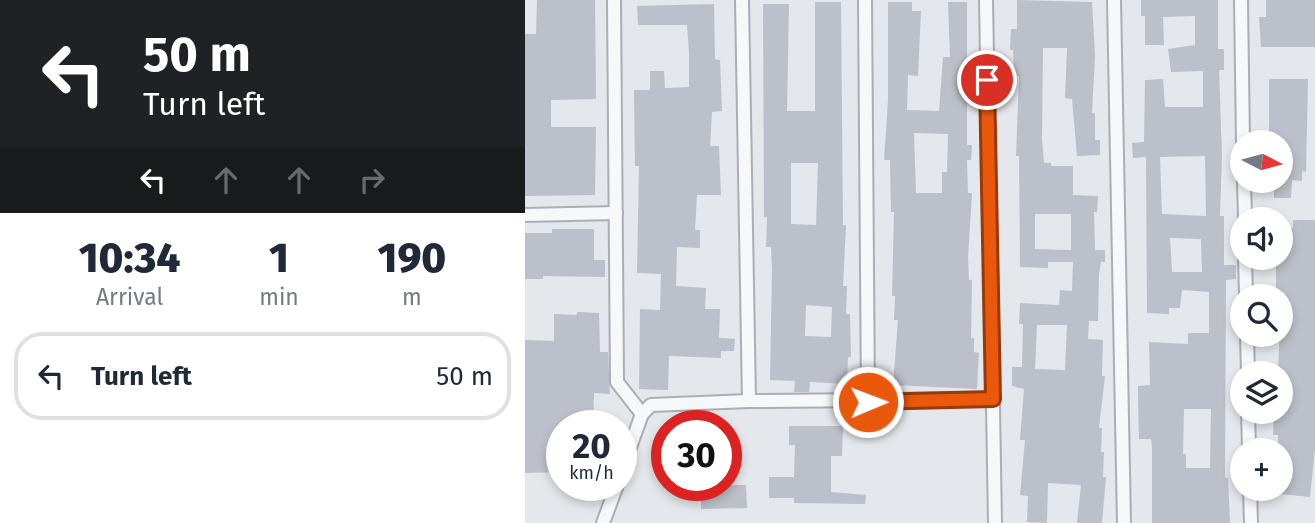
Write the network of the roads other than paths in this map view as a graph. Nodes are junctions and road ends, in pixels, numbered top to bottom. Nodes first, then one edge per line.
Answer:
1 (614, 0) edge
2 (741, 0) edge
3 (865, 0) edge
4 (985, 0) edge
5 (1114, 0) edge
6 (1241, 0) edge
7 (1243, 130) edge
8 (616, 213) junction
9 (525, 215) edge
10 (993, 399) junction
11 (748, 401) junction
12 (868, 402) junction
13 (642, 414) junction
14 (637, 428) edge
15 (611, 501) edge
16 (1250, 501) edge
17 (603, 523) edge
18 (995, 523) edge
19 (1124, 523) edge
20 (1251, 523) edge

1 - 8 street
2 - 11 street
3 - 12 street
4 - 10 street
5 - 19 street
6 - 7 street
8 - 9 street
8 - 13 street
10 - 12 street
10 - 18 street
11 - 12 street
11 - 13 street
13 - 14 street
15 - 17 street
16 - 20 street

